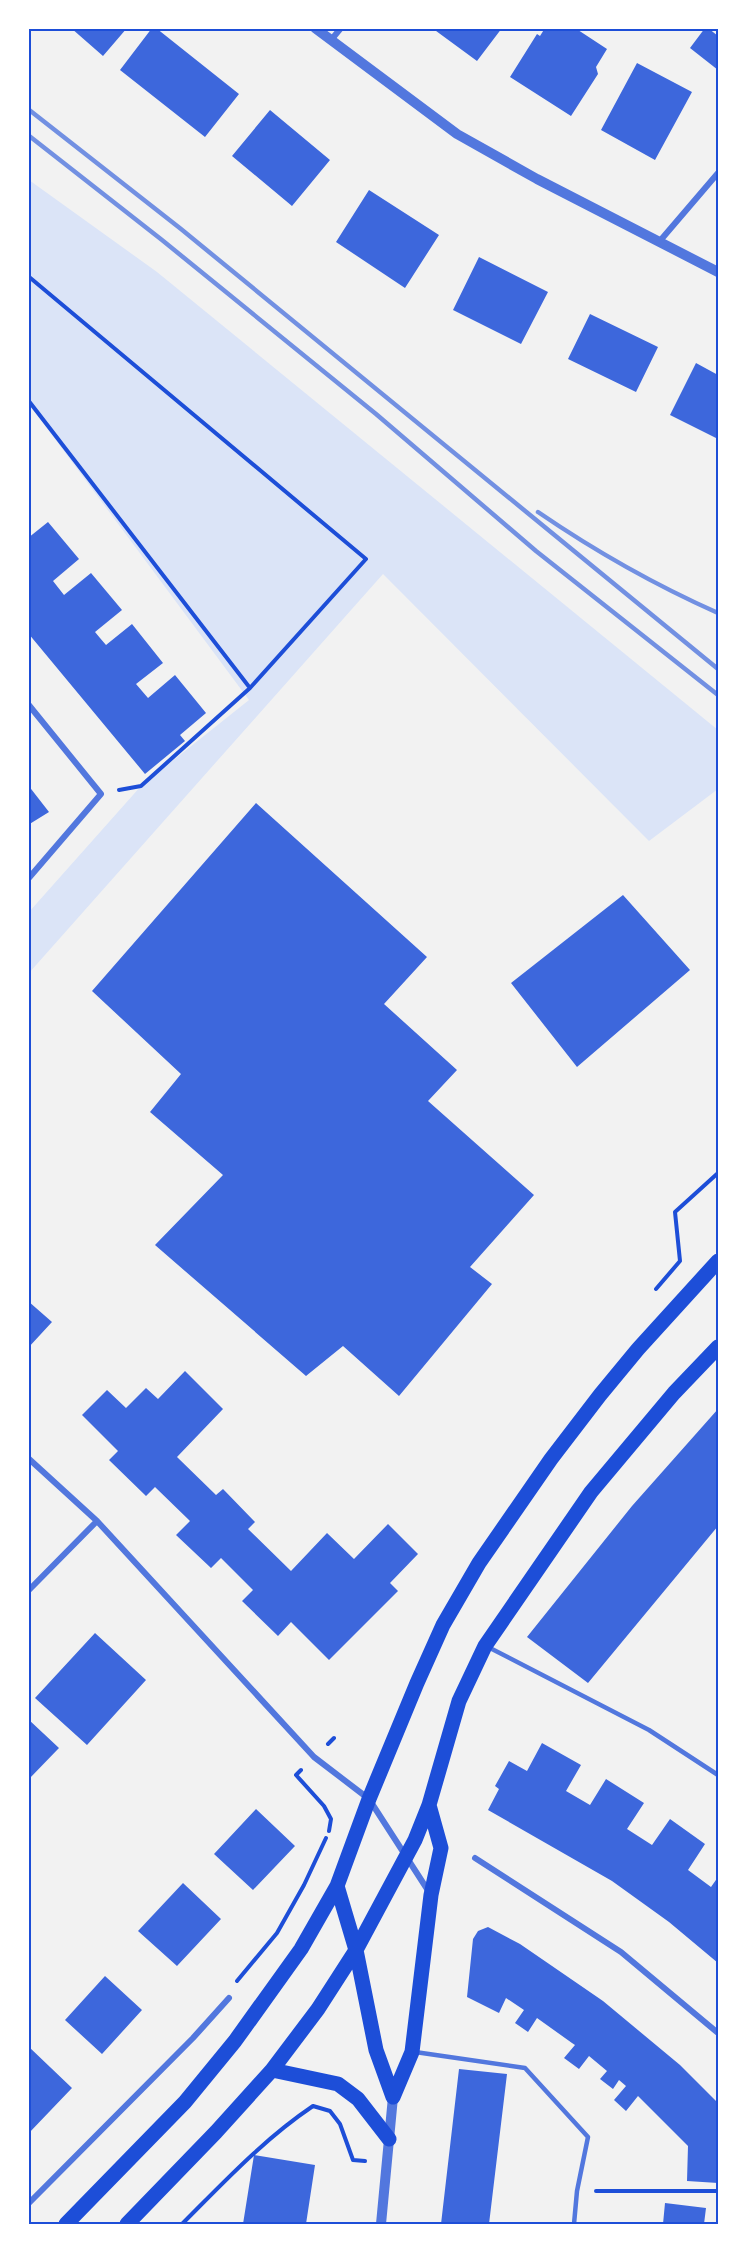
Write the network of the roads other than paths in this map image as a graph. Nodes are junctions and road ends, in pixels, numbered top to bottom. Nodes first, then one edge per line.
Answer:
1 (315, 28) edge
2 (341, 28) edge
3 (330, 40) junction
4 (718, 172) edge
5 (659, 242) junction
6 (718, 272) edge
7 (28, 704) edge
8 (28, 879) edge
9 (718, 1261) edge
10 (718, 1347) edge
11 (28, 1458) edge
12 (96, 1521) junction
13 (28, 1591) edge
14 (485, 1646) junction
15 (718, 1775) edge
16 (369, 1799) junction
17 (429, 1805) junction
18 (406, 1858) junction
19 (475, 1858) dead end
20 (337, 1886) junction
21 (431, 1895) junction
22 (356, 1950) junction
23 (229, 1998) road end
24 (718, 2033) edge
25 (412, 2052) junction
26 (272, 2070) junction
27 (393, 2097) junction
28 (389, 2139) junction
29 (28, 2204) edge
30 (66, 2224) edge
31 (127, 2224) edge
32 (381, 2224) edge
33 (574, 2224) edge

1 - 3 street
2 - 3 street
3 - 5 street
4 - 5 street
5 - 6 street
7 - 8 street
9 - 16 main road
10 - 14 main road
11 - 12 street
12 - 13 street
12 - 16 street
14 - 15 lane
14 - 17 main road
16 - 18 street
16 - 20 main road
17 - 18 main road
17 - 21 main road
18 - 21 street
18 - 22 main road
19 - 24 street
20 - 22 main road
20 - 30 main road
21 - 25 main road
22 - 26 main road
22 - 27 main road
23 - 29 street
25 - 27 main road
25 - 33 lane
26 - 28 main road
26 - 31 main road
27 - 28 street
28 - 32 street

